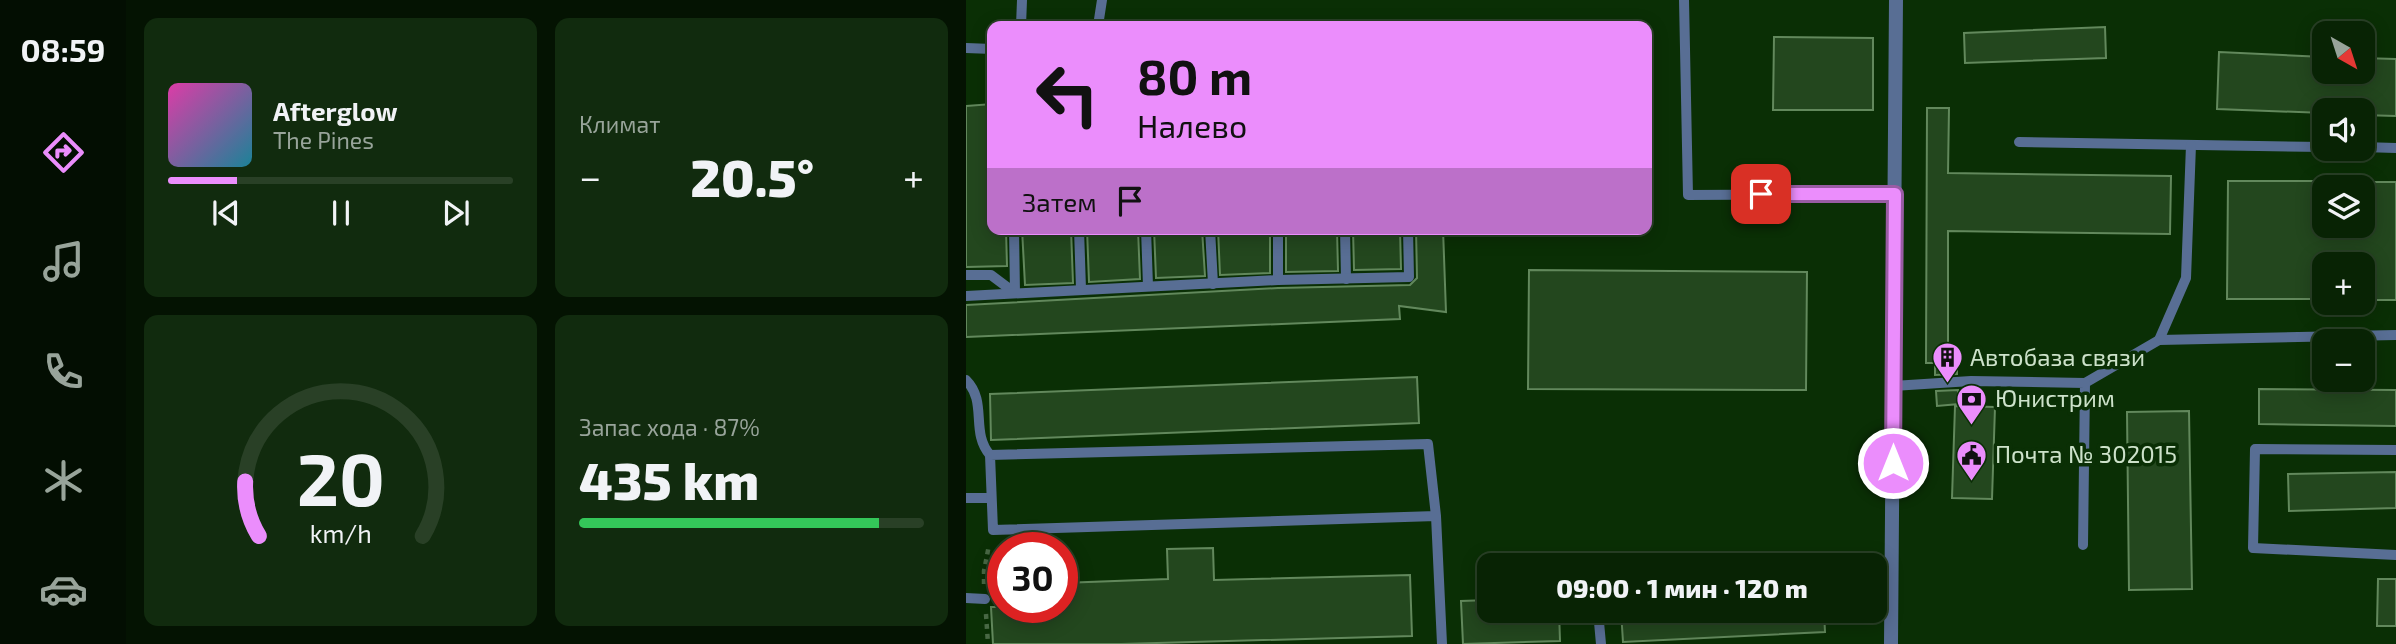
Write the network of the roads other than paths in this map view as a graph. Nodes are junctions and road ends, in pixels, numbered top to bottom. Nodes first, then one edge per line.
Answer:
1 (1022, 0) edge
2 (1102, 0) edge
3 (1684, 0) edge
4 (1896, 0) edge
5 (1021, 21) edge
6 (1099, 21) edge
7 (966, 48) edge
8 (987, 49) edge
9 (2019, 142) dead end
10 (2191, 145) junction
11 (2312, 147) edge
12 (2375, 147) edge
13 (2396, 148) edge
14 (1895, 194) junction
15 (1014, 235) edge
16 (1079, 235) edge
17 (1146, 235) edge
18 (1210, 235) edge
19 (1278, 235) edge
20 (1345, 235) edge
21 (1408, 235) edge
22 (966, 275) edge
23 (1346, 279) junction
24 (1279, 280) junction
25 (1213, 284) junction
26 (1148, 286) junction
27 (1081, 289) junction
28 (1015, 293) junction
29 (966, 296) edge
30 (2396, 335) edge
31 (2159, 340) junction
32 (966, 380) edge
33 (2085, 383) junction
34 (1893, 386) junction
35 (2396, 450) edge
36 (990, 454) junction
37 (966, 498) edge
38 (991, 498) junction
39 (1436, 516) junction
40 (2083, 545) dead end
41 (2396, 555) edge
42 (966, 598) edge
43 (985, 598) dead end
44 (1599, 623) edge
45 (1443, 644) edge
46 (1601, 644) edge
47 (1891, 644) edge

1 - 5 lane
2 - 6 lane
3 - 14 lane
4 - 14 street
7 - 8 lane
9 - 10 lane
10 - 11 lane
10 - 31 lane
12 - 13 lane
14 - 34 street
15 - 28 lane
16 - 27 lane
17 - 26 lane
18 - 25 lane
19 - 24 lane
20 - 23 lane
21 - 23 lane
22 - 28 lane
23 - 24 lane
24 - 25 lane
25 - 26 lane
26 - 27 lane
27 - 28 lane
28 - 29 lane
30 - 31 lane
31 - 33 lane
32 - 36 lane
33 - 34 lane
33 - 40 lane
34 - 47 street
35 - 41 lane
36 - 38 lane
36 - 39 lane
37 - 38 lane
38 - 39 lane
39 - 45 lane
42 - 43 lane
44 - 46 lane

